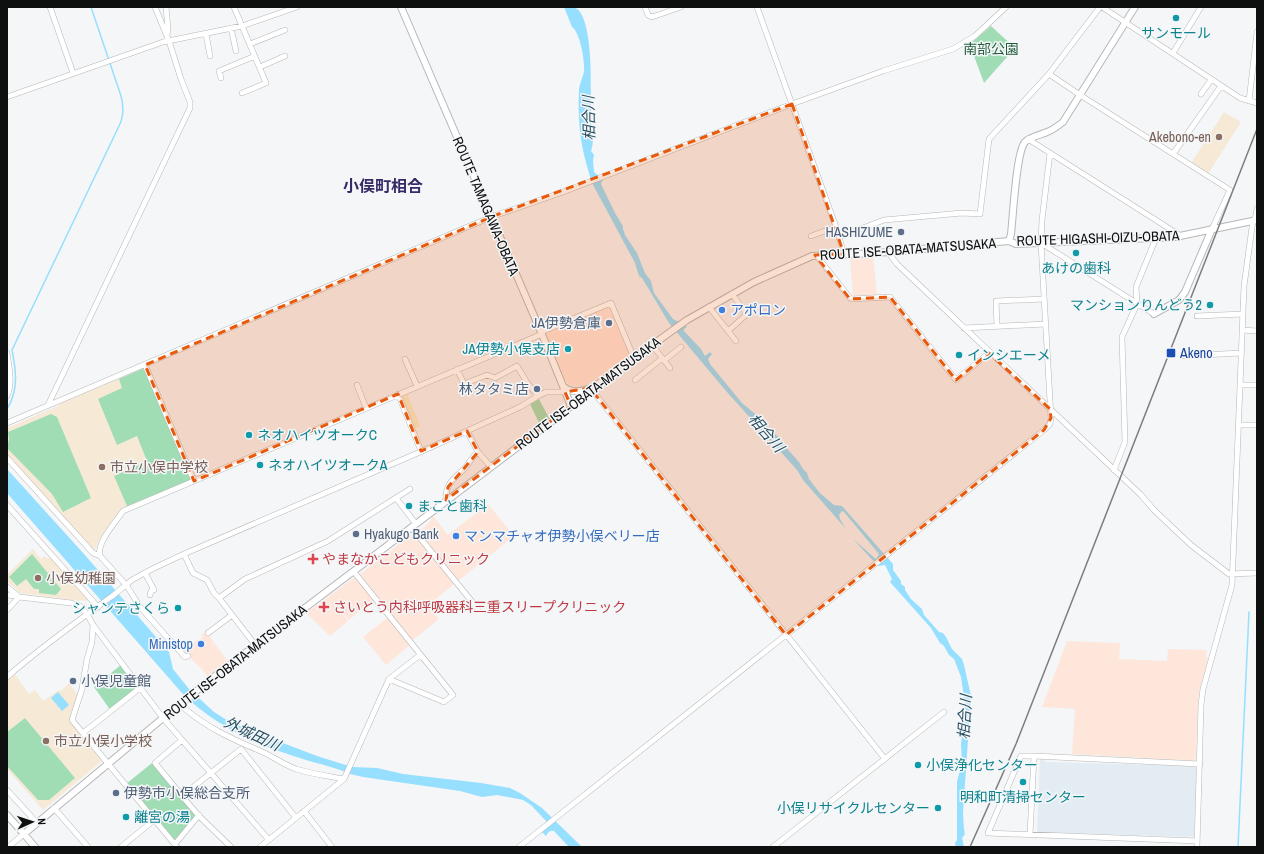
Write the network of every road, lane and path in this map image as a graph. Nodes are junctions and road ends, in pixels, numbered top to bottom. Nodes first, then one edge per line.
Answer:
1 (50, 7) edge
2 (155, 7) edge
3 (166, 7) edge
4 (234, 7) edge
5 (297, 7) edge
6 (401, 7) edge
7 (645, 7) edge
8 (681, 7) edge
9 (757, 7) edge
10 (1006, 7) edge
11 (1101, 7) edge
12 (1135, 7) edge
13 (1201, 7) edge
14 (1126, 22) junction
15 (242, 26) junction
16 (231, 28) junction
17 (285, 30) dead end
18 (1257, 32) edge
19 (206, 34) junction
20 (168, 38) junction
21 (250, 44) junction
22 (236, 51) dead end
23 (1173, 53) junction
24 (210, 56) dead end
25 (255, 56) junction
26 (285, 56) dead end
27 (1255, 65) edge
28 (260, 67) junction
29 (73, 73) junction
30 (1049, 74) junction
31 (221, 78) dead end
32 (1211, 80) junction
33 (1221, 86) junction
34 (242, 93) dead end
35 (1201, 94) dead end
36 (1080, 95) junction
37 (7, 97) edge
38 (1249, 101) junction
39 (1257, 103) edge
40 (792, 104) junction
41 (1028, 140) junction
42 (1050, 153) junction
43 (1173, 154) junction
44 (1257, 209) edge
45 (491, 217) junction
46 (1255, 220) edge
47 (836, 227) junction
48 (1212, 229) junction
49 (811, 236) dead end
50 (1181, 236) junction
51 (839, 237) junction
52 (1156, 238) junction
53 (1009, 241) junction
54 (1041, 243) junction
55 (888, 252) junction
56 (844, 254) junction
57 (816, 255) junction
58 (732, 294) junction
59 (1044, 299) junction
60 (1136, 304) junction
61 (709, 307) junction
62 (1154, 314) joint
63 (1243, 314) junction
64 (1197, 316) dead end
65 (1045, 324) junction
66 (997, 326) junction
67 (964, 328) junction
68 (1242, 330) junction
69 (728, 331) junction
70 (1257, 331) edge
71 (542, 333) junction
72 (736, 341) dead end
73 (652, 345) junction
74 (681, 347) dead end
75 (7, 353) edge
76 (990, 353) junction
77 (1241, 353) junction
78 (1184, 356) dead end
79 (634, 358) junction
80 (405, 359) dead end
81 (663, 360) junction
82 (145, 365) junction
83 (670, 368) dead end
84 (457, 369) junction
85 (635, 380) dead end
86 (562, 384) junction
87 (598, 384) junction
88 (1240, 385) junction
89 (1257, 385) edge
90 (357, 386) dead end
91 (417, 386) junction
92 (592, 390) junction
93 (565, 392) junction
94 (398, 394) junction
95 (7, 396) edge
96 (538, 396) junction
97 (48, 405) junction
98 (572, 406) junction
99 (366, 408) junction
100 (1050, 409) junction
101 (7, 423) edge
102 (1239, 425) junction
103 (1257, 425) edge
104 (467, 431) junction
105 (421, 451) junction
106 (478, 452) junction
107 (7, 458) edge
108 (491, 467) junction
109 (1114, 470) junction
110 (194, 481) junction
111 (410, 489) dead end
112 (396, 498) junction
113 (446, 500) junction
114 (7, 506) edge
115 (414, 526) junction
116 (184, 554) junction
117 (100, 556) junction
118 (354, 572) junction
119 (145, 573) junction
120 (1234, 573) junction
121 (1257, 573) edge
122 (124, 585) junction
123 (7, 587) edge
124 (150, 594) dead end
125 (7, 595) edge
126 (18, 596) junction
127 (219, 598) junction
128 (99, 606) junction
129 (478, 609) dead end
130 (7, 610) edge
131 (87, 614) junction
132 (232, 615) junction
133 (93, 625) junction
134 (208, 633) dead end
135 (786, 635) junction
136 (256, 646) junction
137 (420, 655) junction
138 (188, 656) dead end
139 (7, 677) edge
140 (389, 679) junction
141 (140, 688) junction
142 (182, 706) junction
143 (944, 712) dead end
144 (163, 718) junction
145 (83, 733) junction
146 (182, 740) junction
147 (243, 747) junction
148 (1034, 756) junction
149 (885, 759) junction
150 (108, 763) junction
151 (1200, 764) junction
152 (211, 773) junction
153 (344, 779) junction
154 (7, 790) edge
155 (182, 796) junction
156 (54, 808) junction
157 (304, 811) junction
158 (7, 815) edge
159 (199, 815) junction
160 (296, 818) junction
161 (154, 820) junction
162 (36, 822) junction
163 (24, 834) junction
164 (1030, 834) junction
165 (268, 840) junction
166 (1197, 841) junction
167 (128, 842) junction
168 (176, 845) edge
169 (521, 846) edge
170 (8, 847) edge
171 (35, 847) edge
172 (88, 847) edge
173 (121, 847) edge
174 (133, 847) edge
175 (231, 847) edge
176 (260, 847) edge
177 (332, 847) edge
178 (773, 847) edge
179 (1197, 847) edge

1 - 29 street
2 - 20 street
3 - 20 street
4 - 15 street
5 - 15 street
6 - 45 main road, ROUTE TAMAGAWA-OBATA
7 - 8 street
9 - 40 street
10 - 40 street
11 - 14 street
11 - 30 street
12 - 14 main road
13 - 23 street
14 - 23 street
14 - 36 main road
15 - 16 street
15 - 21 street
16 - 19 street
16 - 22 street
17 - 21 street
18 - 27 street
19 - 20 street
19 - 24 street
20 - 29 street
20 - 97 street
21 - 25 street
23 - 32 street
25 - 28 street
25 - 31 street
26 - 28 street
27 - 38 street
28 - 34 street
29 - 37 street
30 - 36 street
30 - 51 street
32 - 33 street
32 - 35 street
33 - 38 street
33 - 43 street
36 - 41 main road
36 - 43 street
38 - 39 street
40 - 45 street
40 - 47 street
41 - 42 street
41 - 53 main road, ROUTE ISE-OBATA-MATSUSAKA
42 - 50 street
42 - 54 street
43 - 48 street
44 - 46 street
45 - 71 main road, ROUTE TAMAGAWA-OBATA
45 - 82 street
46 - 48 main road, ROUTE HIGASHI-OIZU-OBATA
46 - 63 street
47 - 49 street
47 - 51 street
48 - 50 main road, ROUTE HIGASHI-OIZU-OBATA
48 - 62 main road
50 - 52 main road, ROUTE HIGASHI-OIZU-OBATA
51 - 56 street
52 - 54 main road, ROUTE HIGASHI-OIZU-OBATA
52 - 60 street
53 - 54 main road, ROUTE HIGASHI-OIZU-OBATA
53 - 55 main road, ROUTE ISE-OBATA-MATSUSAKA
54 - 59 street
54 - 60 street
55 - 56 main road, ROUTE ISE-OBATA-MATSUSAKA
55 - 67 street
56 - 57 main road, ROUTE ISE-OBATA-MATSUSAKA
57 - 58 main road, ROUTE ISE-OBATA-MATSUSAKA
57 - 76 street
58 - 61 main road, ROUTE ISE-OBATA-MATSUSAKA
58 - 69 street
59 - 65 street
59 - 66 street
60 - 62 street
60 - 109 street
61 - 69 street
61 - 73 main road, ROUTE ISE-OBATA-MATSUSAKA
63 - 64 street
63 - 68 street
65 - 66 street
65 - 100 street
66 - 67 street
67 - 76 street
68 - 70 street
68 - 77 street
69 - 72 street
71 - 79 street
71 - 84 street
71 - 86 main road, ROUTE TAMAGAWA-OBATA
73 - 79 main road, ROUTE ISE-OBATA-MATSUSAKA
73 - 81 street
74 - 81 street
75 - 95 street
76 - 100 street
77 - 78 street
77 - 88 street
79 - 87 main road, ROUTE ISE-OBATA-MATSUSAKA
80 - 91 street
81 - 83 street
81 - 85 street
82 - 97 street
82 - 110 street
84 - 91 street
84 - 96 street
86 - 87 main road
86 - 93 main road, ROUTE TAMAGAWA-OBATA
87 - 92 main road, ROUTE ISE-OBATA-MATSUSAKA
88 - 89 street
88 - 102 street
90 - 99 street
91 - 94 street
92 - 98 main road, ROUTE ISE-OBATA-MATSUSAKA
92 - 135 street
93 - 96 street
93 - 98 main road, ROUTE TAMAGAWA-OBATA
94 - 99 street
94 - 105 street
96 - 104 street
97 - 101 street
98 - 108 main road, ROUTE ISE-OBATA-MATSUSAKA
99 - 110 street
100 - 109 street
100 - 135 street
102 - 103 street
102 - 120 street
104 - 105 street
104 - 106 street
105 - 116 street
106 - 108 street
106 - 113 street
107 - 117 street
108 - 113 main road, ROUTE ISE-OBATA-MATSUSAKA
109 - 120 street
110 - 117 street
111 - 112 street
112 - 115 street
112 - 127 street
113 - 115 main road, ROUTE ISE-OBATA-MATSUSAKA
114 - 128 street
115 - 118 main road, ROUTE ISE-OBATA-MATSUSAKA
115 - 129 street
116 - 119 street
116 - 127 street
117 - 122 street
118 - 136 main road, ROUTE ISE-OBATA-MATSUSAKA
118 - 137 street
119 - 122 street
119 - 124 street
120 - 121 street
120 - 151 street
122 - 128 street
122 - 138 street
123 - 126 street
125 - 126 street
126 - 130 street
126 - 131 street
127 - 132 street
128 - 131 street
131 - 133 street
131 - 139 street
132 - 134 street
132 - 136 street
133 - 141 street
133 - 145 street
135 - 149 street
135 - 169 street
136 - 142 main road, ROUTE ISE-OBATA-MATSUSAKA
137 - 140 street
137 - 140 street
140 - 153 street
141 - 144 street
141 - 145 street
142 - 144 main road, ROUTE ISE-OBATA-MATSUSAKA
142 - 147 street
143 - 149 street
144 - 146 street
144 - 150 main road, ROUTE ISE-OBATA-MATSUSAKA
145 - 150 street
146 - 152 street
146 - 155 street
147 - 152 street
147 - 153 street
147 - 160 street
148 - 151 street
148 - 164 street
148 - 164 street
149 - 178 street
150 - 156 main road, ROUTE ISE-OBATA-MATSUSAKA
150 - 161 street
151 - 166 street
152 - 155 street
152 - 165 street
153 - 157 street
154 - 162 street
155 - 159 street
156 - 162 main road, ROUTE ISE-OBATA-MATSUSAKA
156 - 172 street
157 - 160 street
157 - 177 street
158 - 163 main road
159 - 168 street
159 - 175 street
160 - 165 street
161 - 167 street
161 - 168 street
162 - 163 main road, ROUTE ISE-OBATA-MATSUSAKA
163 - 170 street
163 - 171 main road
164 - 166 street
165 - 176 street
166 - 179 street
167 - 173 street
167 - 174 street

